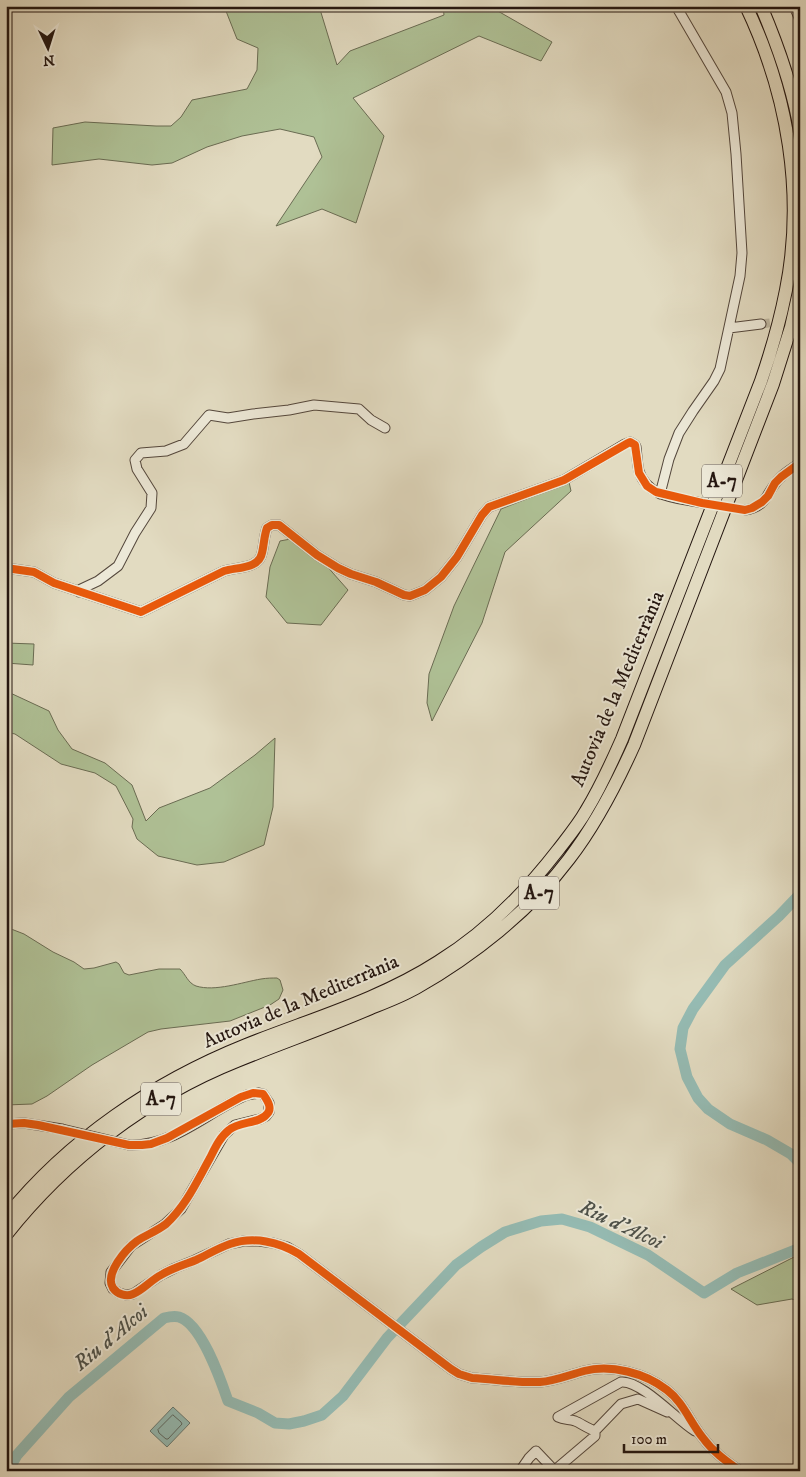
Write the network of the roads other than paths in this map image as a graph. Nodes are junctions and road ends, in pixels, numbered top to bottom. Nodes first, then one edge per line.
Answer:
1 (676, 6) edge
2 (746, 6) edge
3 (761, 6) edge
4 (794, 6) edge
5 (800, 20) edge
6 (800, 131) edge
7 (800, 287) edge
8 (761, 324) tunnel mouth
9 (729, 328) junction
10 (385, 428) dead end
11 (800, 463) edge
12 (660, 494) junction
13 (702, 503) dead end
14 (744, 510) tunnel mouth
15 (6, 568) edge
16 (79, 592) junction
17 (503, 920) junction
18 (346, 1013) junction
19 (6, 1124) edge
20 (6, 1217) edge
21 (6, 1234) edge
22 (676, 1416) junction
23 (595, 1431) junction
24 (699, 1432) junction
25 (555, 1470) edge
26 (520, 1471) edge
27 (740, 1471) edge

1 - 9 street
2 - 17 highway, Autovia de la Mediterrània / A-7
3 - 6 highway
4 - 5 street
7 - 17 highway, Autovia de la Mediterrània / A-7
8 - 9 street
9 - 12 street
10 - 16 street
11 - 14 street
12 - 13 street
12 - 16 street
15 - 16 street
17 - 18 highway, Autovia de la Mediterrània / A-7
18 - 20 highway, Autovia de la Mediterrània / A-7
18 - 21 highway, Autovia de la Mediterrània / A-7
19 - 24 street, bridge
22 - 23 street
22 - 23 street
22 - 24 street
23 - 25 street
24 - 27 street
25 - 26 street

